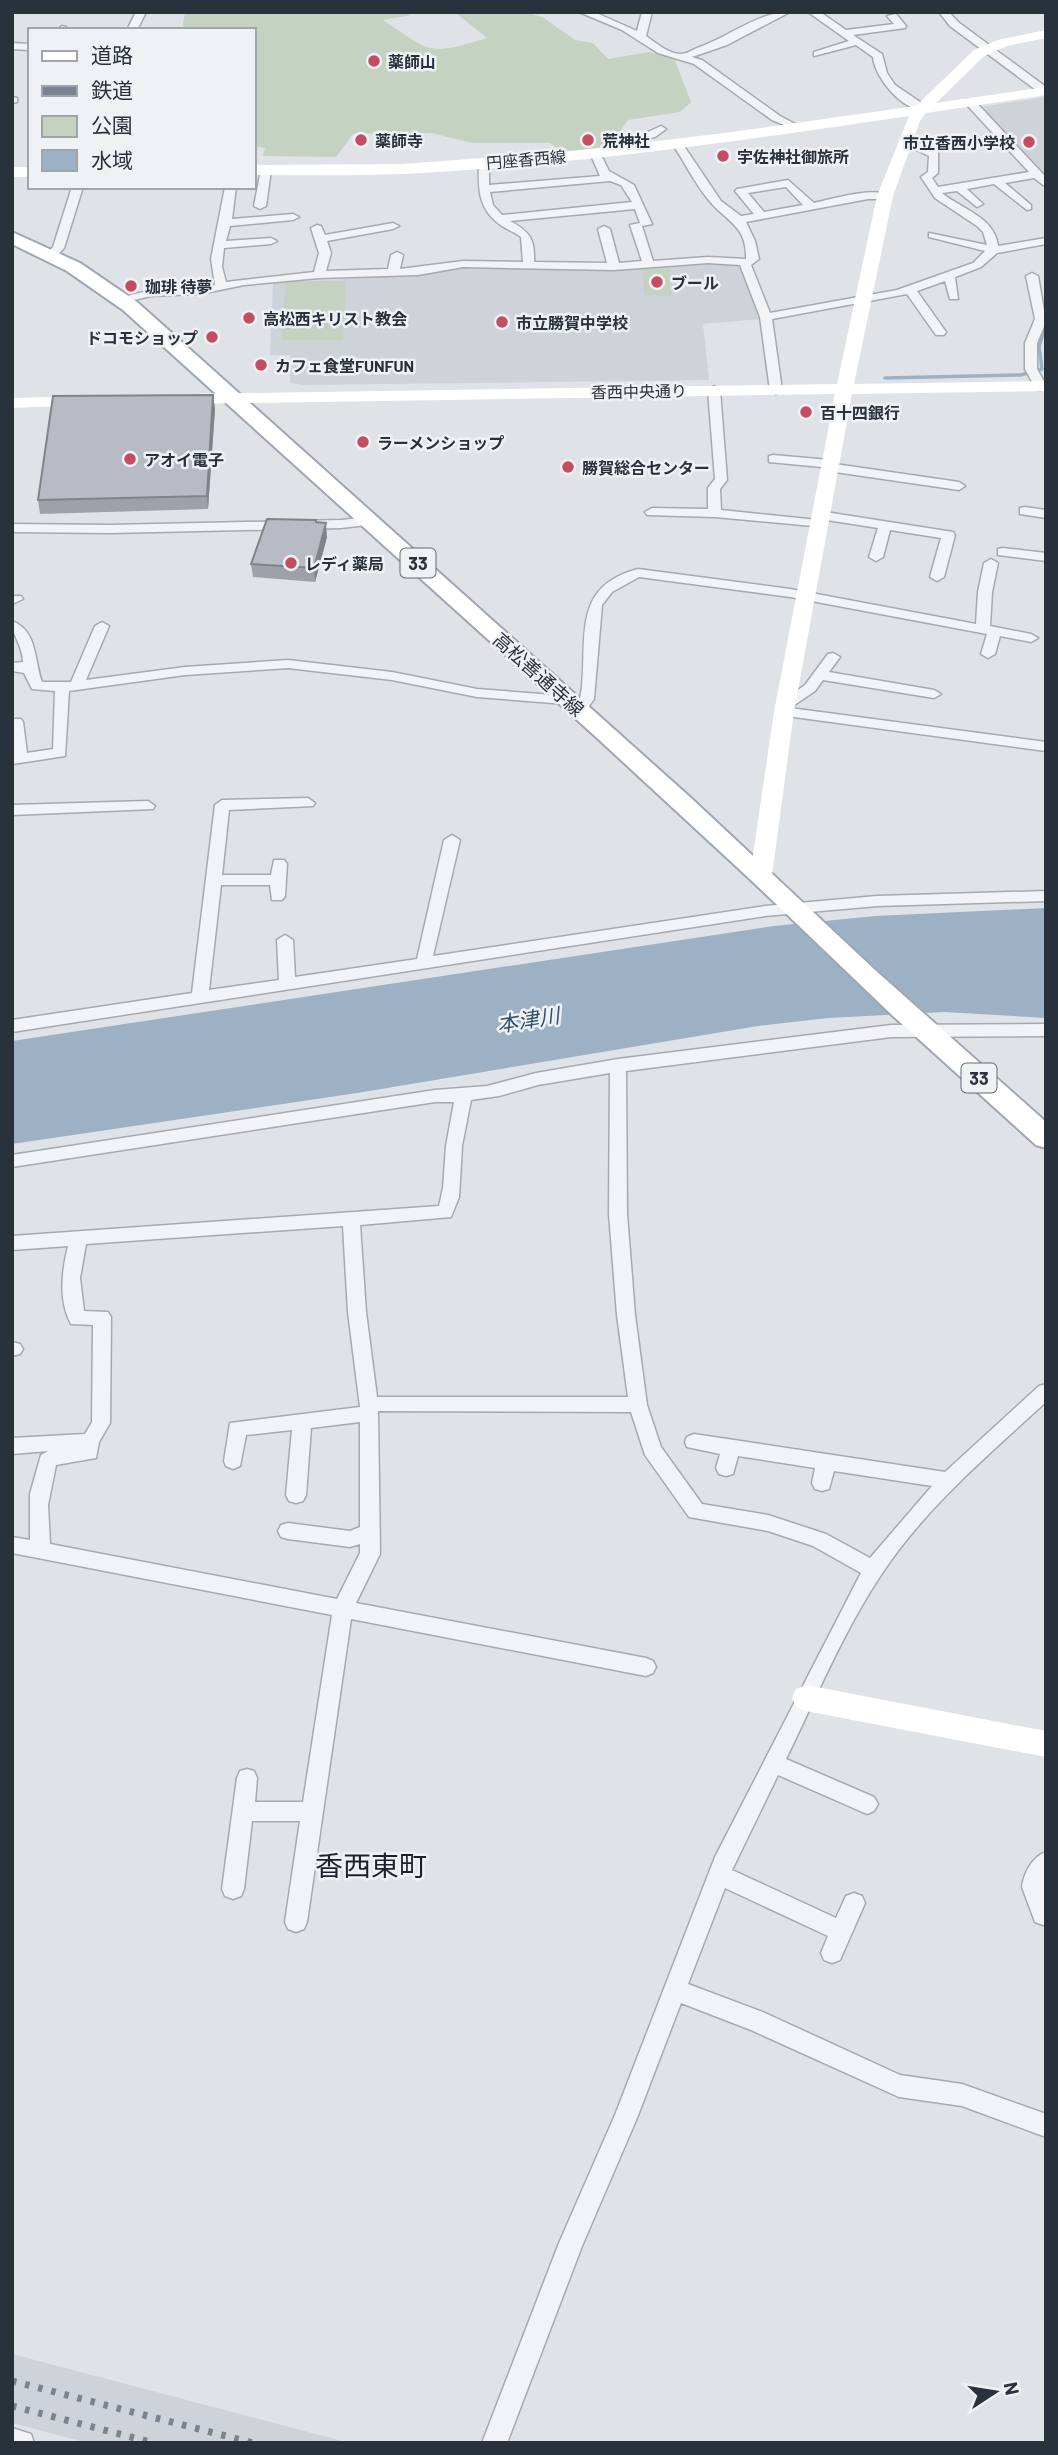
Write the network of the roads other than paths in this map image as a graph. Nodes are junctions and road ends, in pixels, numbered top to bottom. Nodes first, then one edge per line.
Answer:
1 (141, 12) edge
2 (584, 12) edge
3 (647, 12) edge
4 (785, 12) edge
5 (813, 12) edge
6 (944, 12) edge
7 (892, 16) dead end
8 (133, 28) edge
9 (844, 33) junction
10 (1046, 34) edge
11 (641, 37) junction
12 (856, 42) junction
13 (988, 48) junction
14 (818, 54) dead end
15 (684, 57) junction
16 (768, 91) dead end
17 (1045, 91) edge
18 (970, 102) junction
19 (760, 105) junction
20 (922, 108) junction
21 (796, 127) junction
22 (661, 129) dead end
23 (906, 141) junction
24 (678, 145) junction
25 (628, 150) junction
26 (595, 153) junction
27 (484, 163) junction
28 (260, 170) edge
29 (1037, 174) junction
30 (610, 178) junction
31 (997, 181) junction
32 (1046, 184) edge
33 (959, 187) junction
34 (77, 189) edge
35 (230, 189) edge
36 (483, 189) junction
37 (936, 191) junction
38 (885, 196) junction
39 (976, 204) dead end
40 (638, 205) junction
41 (260, 206) dead end
42 (811, 206) junction
43 (1027, 207) dead end
44 (761, 216) junction
45 (293, 217) dead end
46 (499, 219) junction
47 (739, 220) junction
48 (226, 223) junction
49 (393, 226) dead end
50 (604, 229) dead end
51 (933, 235) dead end
52 (12, 237) edge
53 (271, 241) dead end
54 (1046, 241) edge
55 (218, 245) junction
56 (993, 250) junction
57 (397, 254) dead end
58 (52, 255) junction
59 (747, 262) junction
60 (528, 265) junction
61 (649, 266) junction
62 (614, 267) junction
63 (393, 273) junction
64 (949, 274) junction
65 (319, 275) junction
66 (1032, 276) dead end
67 (184, 277) dead end
68 (151, 278) dead end
69 (220, 287) junction
70 (910, 290) junction
71 (186, 292) junction
72 (151, 293) junction
73 (954, 297) dead end
74 (121, 299) junction
75 (864, 300) junction
76 (766, 317) junction
77 (940, 332) dead end
78 (1038, 379) edge
79 (844, 389) junction
80 (714, 390) junction
81 (776, 390) junction
82 (232, 397) junction
83 (163, 399) edge
84 (108, 400) edge
85 (12, 403) edge
86 (774, 459) dead end
87 (828, 466) junction
88 (959, 486) dead end
89 (1025, 511) dead end
90 (652, 512) dead end
91 (715, 513) junction
92 (1046, 514) edge
93 (819, 519) junction
94 (370, 521) junction
95 (885, 525) junction
96 (12, 528) edge
97 (1003, 552) dead end
98 (876, 557) dead end
99 (1046, 557) edge
100 (991, 563) dead end
101 (937, 578) dead end
102 (805, 596) junction
103 (12, 625) edge
104 (102, 626) dead end
105 (989, 631) junction
106 (1031, 638) dead end
107 (988, 654) dead end
108 (833, 657) dead end
109 (12, 667) edge
110 (30, 669) junction
111 (820, 675) junction
112 (69, 686) junction
113 (934, 694) dead end
114 (573, 705) junction
115 (785, 708) junction
116 (16, 722) dead end
117 (1046, 747) edge
118 (16, 759) edge
119 (308, 803) dead end
120 (148, 806) dead end
121 (12, 810) edge
122 (452, 840) dead end
123 (761, 875) junction
124 (214, 880) junction
125 (277, 896) dead end
126 (1046, 896) edge
127 (798, 913) junction
128 (285, 940) dead end
129 (424, 963) junction
130 (287, 984) junction
131 (200, 998) junction
132 (918, 1024) junction
133 (12, 1026) edge
134 (1046, 1030) edge
135 (618, 1065) junction
136 (463, 1096) junction
137 (1046, 1138) edge
138 (12, 1161) edge
139 (351, 1220) junction
140 (79, 1238) junction
141 (12, 1243) edge
142 (1046, 1391) edge
143 (638, 1405) junction
144 (369, 1409) junction
145 (302, 1421) junction
146 (90, 1441) junction
147 (694, 1442) dead end
148 (12, 1446) edge
149 (731, 1448) junction
150 (233, 1461) dead end
151 (826, 1462) junction
152 (726, 1468) dead end
153 (950, 1481) junction
154 (822, 1483) dead end
155 (296, 1495) dead end
156 (288, 1531) dead end
157 (370, 1532) junction
158 (12, 1545) edge
159 (41, 1551) junction
160 (872, 1569) junction
161 (343, 1609) junction
162 (646, 1667) dead end
163 (806, 1698) junction
164 (1046, 1744) edge
165 (774, 1764) junction
166 (247, 1778) dead end
167 (867, 1804) dead end
168 (244, 1811) junction
169 (312, 1812) junction
170 (1046, 1861) edge
171 (719, 1875) junction
172 (233, 1889) dead end
173 (854, 1903) dead end
174 (1042, 1915) dead end
175 (296, 1922) dead end
176 (841, 1931) junction
177 (832, 1953) dead end
178 (675, 1990) junction
179 (1046, 2126) edge
180 (12, 2440) edge
181 (22, 2443) edge
182 (494, 2443) edge

1 - 8 street
2 - 11 street
3 - 11 street
4 - 15 street
5 - 9 street
6 - 13 street
7 - 9 street
9 - 12 street
10 - 13 street
11 - 15 street
12 - 14 street
12 - 20 street
13 - 17 street
13 - 20 street
15 - 19 street
16 - 19 street
17 - 18 street, 円座香西線
18 - 20 street, 円座香西線
18 - 29 street
19 - 21 street
20 - 21 street, 円座香西線
20 - 23 street
21 - 24 street, 円座香西線
22 - 25 street
23 - 37 street
23 - 38 street
24 - 25 street, 円座香西線
24 - 47 street
25 - 26 street, 円座香西線
26 - 27 street, 円座香西線
26 - 30 street
27 - 28 street, 円座香西線
27 - 36 street
28 - 41 street
29 - 31 street
29 - 32 street
30 - 36 street
30 - 40 street
31 - 33 street
31 - 43 street
33 - 37 street
33 - 39 street
34 - 58 street
35 - 48 street
36 - 46 street
37 - 56 street
38 - 42 street
38 - 75 street
40 - 46 street
40 - 61 street
42 - 44 street
42 - 44 street
44 - 47 street
45 - 48 street
46 - 60 street
47 - 59 street
48 - 55 street
49 - 65 street
50 - 62 street
51 - 56 street
52 - 58 main road, 高松善通寺線 / 33
53 - 55 street
54 - 56 street
55 - 69 street
56 - 64 street
57 - 63 street
58 - 74 main road, 高松善通寺線 / 33
59 - 61 street
59 - 76 street
60 - 62 street
60 - 63 street
61 - 62 street
63 - 65 street
64 - 70 street
64 - 73 street
65 - 69 street
66 - 78 street
67 - 71 street
68 - 72 street
69 - 71 street
70 - 75 street
70 - 77 street
71 - 72 street
72 - 74 street
74 - 82 main road, 高松善通寺線 / 33
75 - 76 street
75 - 79 street
76 - 81 street
78 - 79 street, 香西中央通り
79 - 81 street, 香西中央通り
79 - 87 street
80 - 81 street, 香西中央通り
80 - 82 street, 香西中央通り
80 - 91 street
82 - 83 street, 香西中央通り
82 - 94 main road, 高松善通寺線 / 33
84 - 85 street
86 - 87 street
87 - 88 street
87 - 93 street
89 - 92 street
90 - 91 street
91 - 93 street
93 - 95 street
93 - 102 street
94 - 96 street
94 - 114 main road, 高松善通寺線 / 33
95 - 98 street
95 - 101 street
97 - 99 street
100 - 105 street
102 - 105 street
102 - 114 street
102 - 115 street
103 - 110 street
104 - 112 street
105 - 106 street
105 - 107 street
108 - 111 street
109 - 110 street
110 - 112 street
111 - 113 street
111 - 115 street
112 - 114 street
112 - 118 street
114 - 123 main road, 高松善通寺線 / 33
115 - 117 street
115 - 123 street
116 - 118 street
119 - 124 street
120 - 121 street
122 - 129 street
123 - 127 main road, 高松善通寺線 / 33
124 - 125 street
124 - 131 street
126 - 127 street
127 - 129 street
127 - 132 main road, 高松善通寺線 / 33
128 - 130 street
129 - 130 street
130 - 131 street
131 - 133 street
132 - 134 street
132 - 135 street
132 - 137 main road, 高松善通寺線 / 33
135 - 136 street
135 - 143 street
136 - 138 street
136 - 139 street
139 - 140 street
139 - 144 street
140 - 141 street
140 - 146 street
142 - 153 street
143 - 144 street
143 - 160 street
144 - 145 street
144 - 157 street
145 - 150 street
145 - 155 street
146 - 148 street
146 - 159 street
147 - 149 street
149 - 151 street
149 - 152 street
151 - 153 street
151 - 154 street
153 - 160 street
156 - 157 street
157 - 161 street
158 - 159 street
159 - 161 street
160 - 163 street
161 - 162 street
161 - 169 street
163 - 164 street
163 - 165 street
165 - 167 street
165 - 171 street
166 - 168 street
168 - 169 street
168 - 172 street
169 - 175 street
170 - 174 street
171 - 176 street
171 - 178 street
173 - 176 street
176 - 177 street
178 - 179 street
178 - 182 street
180 - 181 street

